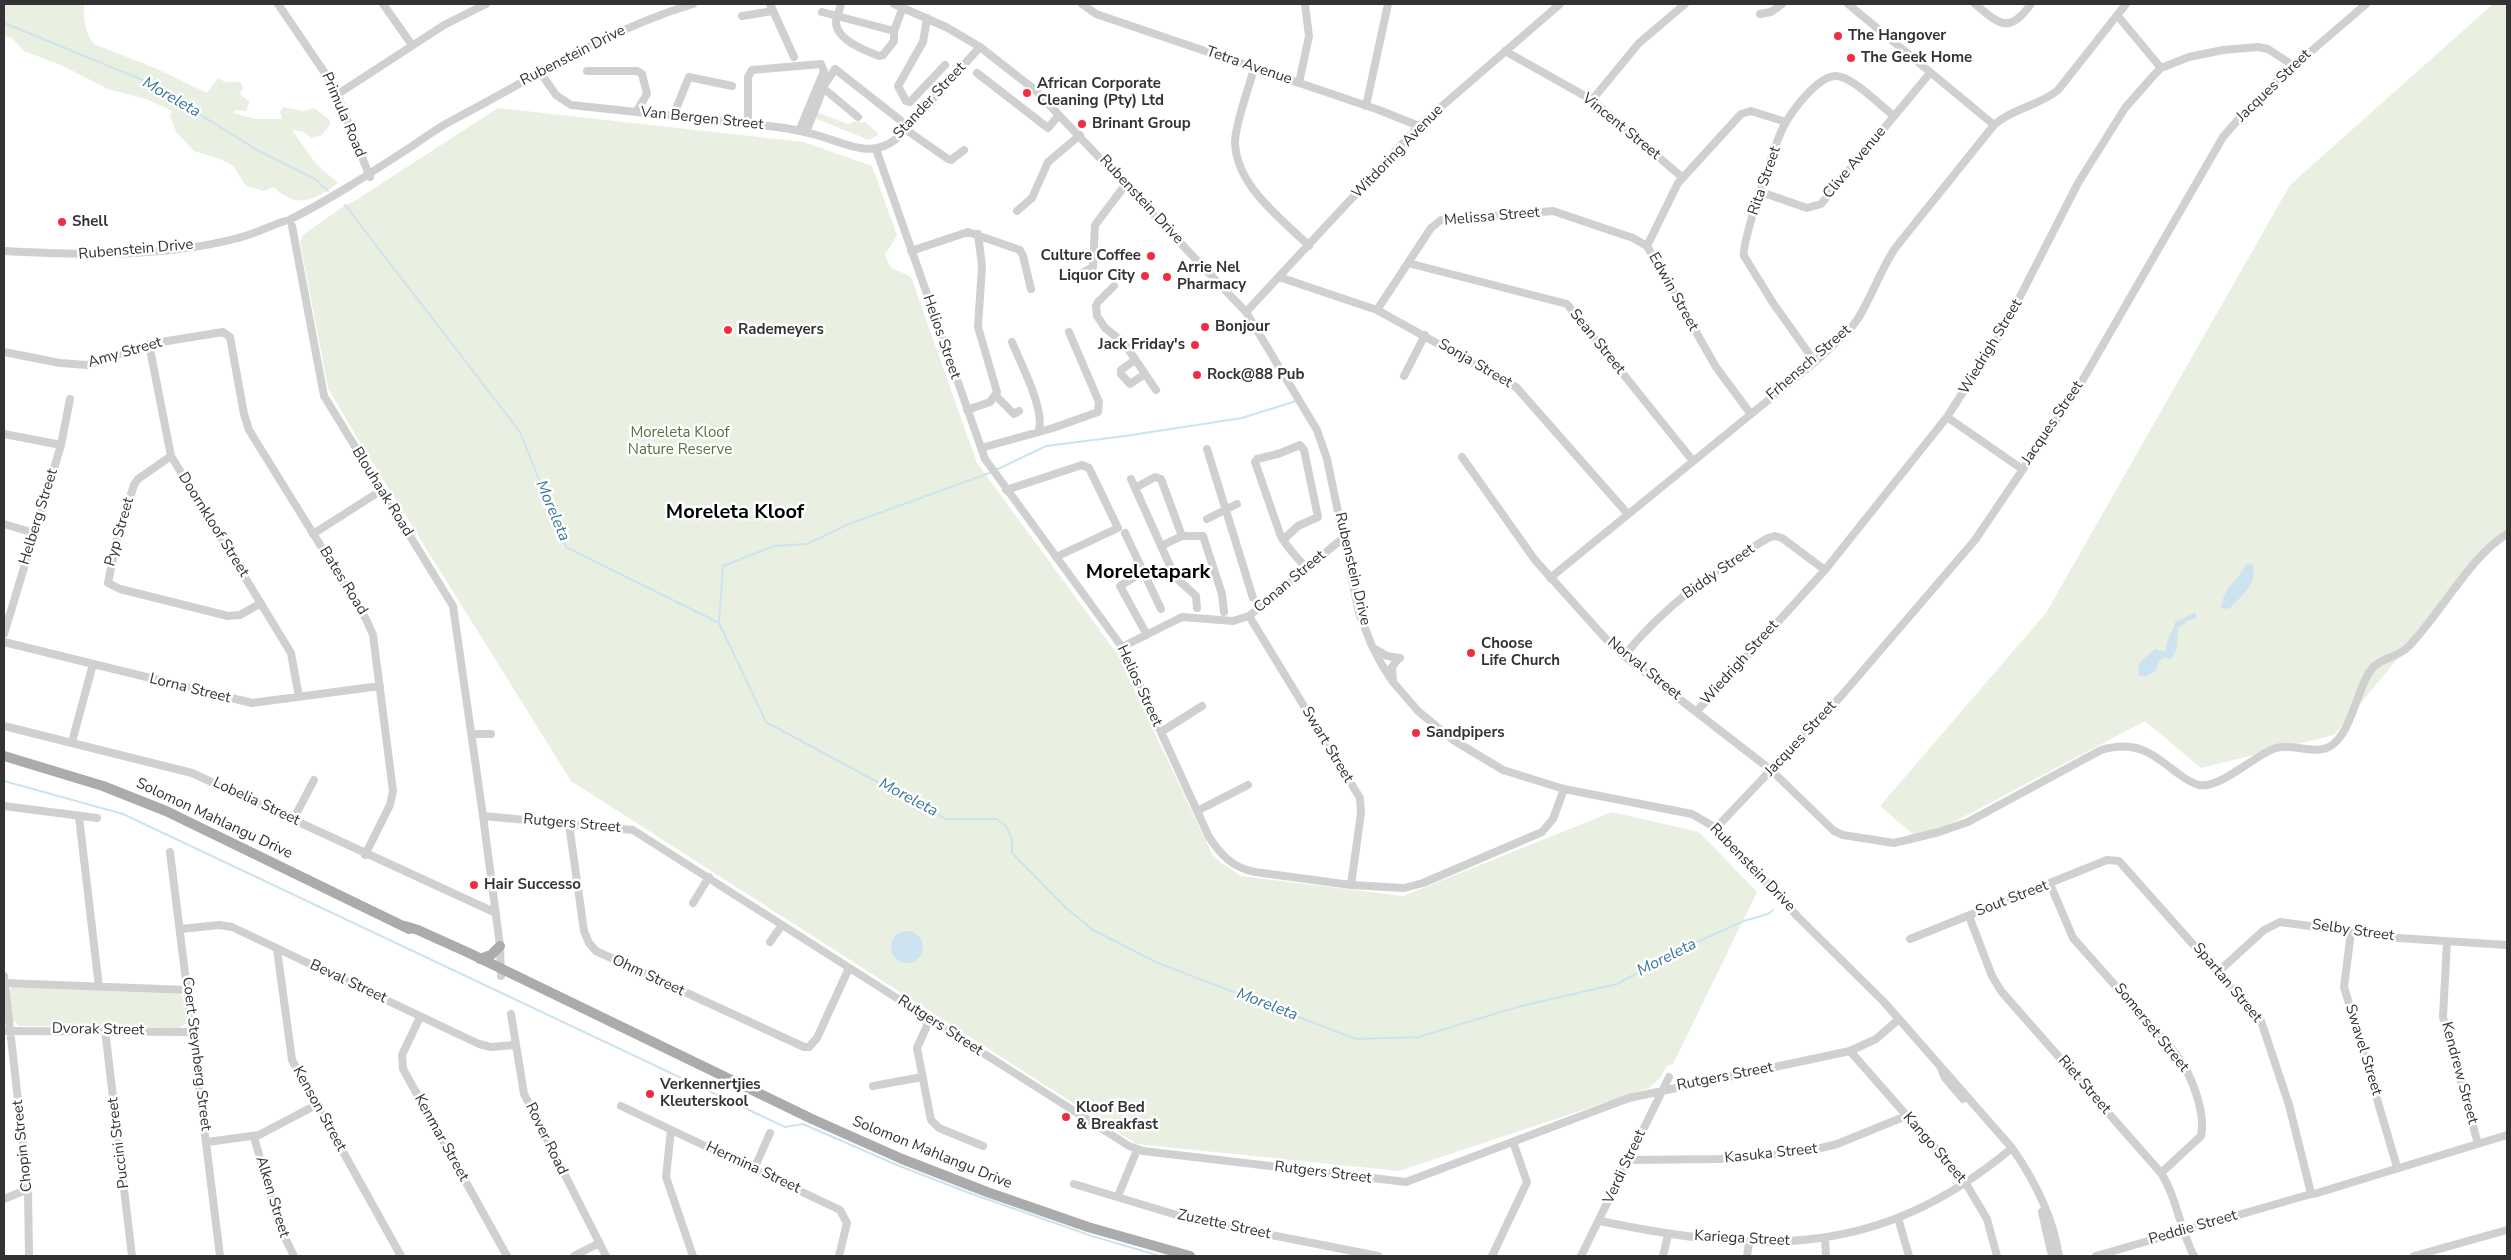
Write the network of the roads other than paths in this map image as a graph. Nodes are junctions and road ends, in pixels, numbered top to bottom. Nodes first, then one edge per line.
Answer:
1 (278, 4) edge
2 (382, 4) edge
3 (693, 4) edge
4 (841, 4) edge
5 (894, 4) edge
6 (1082, 4) edge
7 (1306, 4) edge
8 (1388, 4) edge
9 (1560, 4) edge
10 (1685, 4) edge
11 (1782, 4) edge
12 (1848, 4) edge
13 (1975, 4) edge
14 (2031, 4) edge
15 (2126, 4) edge
16 (2366, 4) edge
17 (481, 5) edge
18 (771, 7) edge
19 (902, 8) junction
20 (822, 12) dead end
21 (1760, 14) dead end
22 (2117, 15) junction
23 (742, 16) dead end
24 (838, 16) junction
25 (927, 18) junction
26 (894, 31) junction
27 (412, 45) junction
28 (980, 47) junction
29 (1505, 51) junction
30 (794, 57) dead end
31 (945, 65) dead end
32 (2294, 66) junction
33 (1254, 68) junction
34 (2161, 68) junction
35 (587, 70) dead end
36 (540, 72) junction
37 (977, 73) dead end
38 (1930, 73) junction
39 (1299, 83) junction
40 (732, 86) dead end
41 (823, 88) junction
42 (338, 94) junction
43 (1592, 100) junction
44 (1366, 106) junction
45 (636, 112) junction
46 (1060, 115) junction
47 (673, 116) junction
48 (1894, 116) junction
49 (858, 117) dead end
50 (900, 120) dead end
51 (1786, 122) junction
52 (748, 124) junction
53 (1994, 125) junction
54 (1419, 126) junction
55 (905, 129) junction
56 (802, 131) junction
57 (1080, 135) junction
58 (876, 149) junction
59 (964, 150) dead end
60 (369, 177) junction
61 (1683, 178) junction
62 (1126, 184) junction
63 (1761, 192) junction
64 (1016, 211) dead end
65 (288, 224) junction
66 (978, 234) junction
67 (1308, 246) junction
68 (1647, 246) junction
69 (911, 250) junction
70 (4, 252) edge
71 (1408, 263) junction
72 (1080, 274) dead end
73 (1279, 277) junction
74 (1114, 286) dead end
75 (1031, 289) dead end
76 (1377, 310) junction
77 (1246, 312) junction
78 (216, 332) joint
79 (1070, 332) dead end
80 (1425, 335) junction
81 (1012, 342) dead end
82 (149, 344) junction
83 (4, 352) edge
84 (1135, 360) junction
85 (1815, 362) junction
86 (1145, 374) junction
87 (1404, 376) dead end
88 (1156, 390) dead end
89 (996, 396) junction
90 (70, 399) dead end
91 (967, 410) junction
92 (1019, 411) dead end
93 (1750, 413) junction
94 (1947, 417) junction
95 (1038, 432) junction
96 (4, 434) edge
97 (61, 446) junction
98 (980, 448) junction
99 (1207, 449) dead end
100 (171, 456) junction
101 (1462, 457) dead end
102 (1693, 461) junction
103 (2022, 469) junction
104 (1131, 479) dead end
105 (1135, 488) junction
106 (1006, 490) junction
107 (374, 495) dead end
108 (1237, 504) dead end
109 (1225, 510) junction
110 (1627, 513) junction
111 (1207, 519) dead end
112 (4, 524) edge
113 (34, 533) junction
114 (1125, 533) dead end
115 (313, 534) junction
116 (2507, 534) edge
117 (1182, 536) junction
118 (1343, 538) junction
119 (1283, 540) junction
120 (1161, 546) junction
121 (1056, 557) junction
122 (1300, 562) dead end
123 (1825, 570) junction
124 (1143, 572) junction
125 (1550, 578) junction
126 (1253, 598) dead end
127 (261, 603) junction
128 (1196, 608) dead end
129 (1161, 609) dead end
130 (1224, 612) dead end
131 (1249, 616) junction
132 (4, 634) edge
133 (1147, 635) junction
134 (4, 642) edge
135 (1372, 646) junction
136 (1122, 647) junction
137 (1624, 656) junction
138 (92, 664) junction
139 (1393, 682) junction
140 (380, 686) junction
141 (300, 697) junction
142 (1202, 706) dead end
143 (1696, 711) junction
144 (4, 726) edge
145 (1161, 732) junction
146 (472, 734) junction
147 (491, 734) dead end
148 (72, 742) junction
149 (4, 756) edge
150 (1771, 770) junction
151 (314, 780) dead end
152 (1248, 785) dead end
153 (1564, 789) junction
154 (4, 806) edge
155 (1197, 811) junction
156 (79, 816) junction
157 (483, 816) junction
158 (97, 818) dead end
159 (293, 820) junction
160 (569, 824) junction
161 (1716, 828) junction
162 (170, 852) dead end
163 (366, 855) junction
164 (2113, 859) joint
165 (709, 877) junction
166 (2050, 884) junction
167 (1351, 885) junction
168 (693, 903) dead end
169 (496, 914) junction
170 (1969, 916) junction
171 (782, 925) junction
172 (404, 926) junction
173 (181, 929) junction
174 (2351, 932) junction
175 (1910, 939) dead end
176 (2447, 941) junction
177 (770, 942) dead end
178 (2507, 945) edge
179 (500, 946) junction
180 (277, 949) junction
181 (480, 959) junction
182 (850, 968) junction
183 (2218, 972) junction
184 (501, 973) junction
185 (4, 980) edge
186 (99, 987) junction
187 (188, 990) junction
188 (510, 1014) dead end
189 (420, 1017) junction
190 (930, 1019) junction
191 (1899, 1019) junction
192 (7, 1030) edge
193 (105, 1030) junction
194 (191, 1032) junction
195 (514, 1045) junction
196 (1850, 1051) junction
197 (922, 1077) junction
198 (1669, 1077) dead end
199 (873, 1086) dead end
200 (1661, 1090) junction
201 (316, 1105) junction
202 (621, 1106) dead end
203 (1906, 1116) junction
204 (671, 1130) junction
205 (770, 1133) dead end
206 (2507, 1135) edge
207 (254, 1137) junction
208 (207, 1142) junction
209 (1513, 1142) junction
210 (2478, 1144) junction
211 (983, 1146) dead end
212 (1136, 1150) junction
213 (2010, 1150) junction
214 (1629, 1160) junction
215 (2397, 1167) junction
216 (754, 1169) junction
217 (2161, 1173) junction
218 (1965, 1182) junction
219 (1074, 1184) dead end
220 (28, 1189) junction
221 (2312, 1190) junction
222 (1118, 1196) junction
223 (4, 1199) edge
224 (1898, 1218) junction
225 (1600, 1221) junction
226 (2507, 1230) edge
227 (2182, 1231) junction
228 (1668, 1235) junction
229 (1826, 1238) junction
230 (599, 1242) junction
231 (1749, 1243) junction
232 (2122, 1252) edge
233 (29, 1256) edge
234 (132, 1256) edge
235 (220, 1256) edge
236 (294, 1256) edge
237 (401, 1256) edge
238 (507, 1256) edge
239 (574, 1256) edge
240 (606, 1256) edge
241 (694, 1256) edge
242 (839, 1256) edge
243 (1190, 1256) edge
244 (1378, 1256) edge
245 (1492, 1256) edge
246 (1582, 1256) edge
247 (1663, 1256) edge
248 (1748, 1256) edge
249 (1826, 1256) edge
250 (1909, 1256) edge
251 (1997, 1256) edge
252 (2052, 1256) edge
253 (2059, 1256) edge
254 (2096, 1256) edge
255 (2194, 1256) edge
256 (2414, 1256) edge

1 - 42 street, Primula Road
2 - 27 street
3 - 36 street, Rubenstein Drive
4 - 24 street
5 - 19 street, Rubenstein Drive
6 - 33 street, Tetra Avenue
7 - 39 street
8 - 44 street
9 - 29 street, Witdoring Avenue
10 - 43 street
11 - 21 street
12 - 38 street
13 - 14 street
15 - 22 street, Frhensch Street
16 - 32 street, Jacques Street
17 - 27 street
18 - 23 street
18 - 30 street
19 - 25 street, Rubenstein Drive
19 - 26 street
20 - 24 street
22 - 34 street
22 - 53 street, Frhensch Street
24 - 26 street
24 - 26 street
25 - 28 street, Rubenstein Drive
25 - 31 street
27 - 42 street
28 - 46 street, Rubenstein Drive
28 - 55 street, Stander Street
29 - 43 street, Vincent Street
29 - 54 street, Witdoring Avenue
32 - 34 street, Wiedrigh Street
32 - 103 street, Jacques Street
33 - 39 street, Tetra Avenue
33 - 67 street
34 - 94 street, Wiedrigh Street
35 - 45 street
36 - 45 street, Van Bergen Street
36 - 60 street, Rubenstein Drive
37 - 46 street
38 - 48 street, Clive Avenue
38 - 53 street
39 - 44 street, Tetra Avenue
40 - 47 street
41 - 49 street
41 - 50 street
41 - 56 street
42 - 60 street, Primula Road
43 - 61 street, Vincent Street
44 - 54 street, Tetra Avenue
45 - 47 street, Van Bergen Street
46 - 57 street, Rubenstein Drive
47 - 52 street, Van Bergen Street
48 - 51 street, Rita Street
48 - 63 street, Clive Avenue
51 - 61 street, Edwin Street
51 - 63 street, Rita Street
52 - 56 street, Van Bergen Street
52 - 56 street
53 - 85 street, Frhensch Street
54 - 67 street, Witdoring Avenue
55 - 58 street, Stander Street
55 - 59 street
56 - 58 street, Van Bergen Street
57 - 62 street, Rubenstein Drive
57 - 64 street
58 - 69 street, Helios Street
60 - 65 street, Rubenstein Drive
61 - 68 street, Edwin Street
62 - 72 street
62 - 77 street, Rubenstein Drive
63 - 85 street, Rita Street
65 - 70 street, Rubenstein Drive
65 - 146 street, Blouhaak Road
66 - 69 street
66 - 75 street
66 - 89 street
67 - 73 street, Witdoring Avenue
68 - 71 street, Melissa Street
68 - 93 street, Edwin Street
69 - 91 street, Helios Street
71 - 76 street, Melissa Street
71 - 102 street, Sean Street
73 - 76 street, Sonja Street
73 - 77 street, Witdoring Avenue
74 - 84 street
76 - 80 street, Sonja Street
77 - 118 street, Rubenstein Drive
78 - 82 street, Amy Street
78 - 115 street, Bates Road
79 - 95 street
80 - 87 street
80 - 110 street, Sonja Street
81 - 95 street
82 - 83 street, Amy Street
82 - 100 street, Doornkloof Street
84 - 86 street
84 - 86 street
85 - 93 street, Frhensch Street
86 - 88 street
89 - 91 street
89 - 92 street
90 - 97 street, Helberg Street
91 - 98 street, Helios Street
93 - 102 street, Frhensch Street
94 - 103 street
94 - 123 street, Wiedrigh Street
95 - 98 street
96 - 97 street
97 - 113 street, Helberg Street
98 - 106 street, Helios Street
99 - 109 street
100 - 127 street, Doornkloof Street
100 - 127 street, Pyp Street
101 - 125 street, Norval Street
102 - 110 street, Frhensch Street
103 - 150 street, Jacques Street
104 - 105 street
105 - 117 street
105 - 120 street
106 - 121 street, Helios Street
106 - 121 street
107 - 115 street
108 - 109 street
109 - 111 street
109 - 126 street
110 - 125 street, Frhensch Street
112 - 113 street
113 - 132 street, Helberg Street
114 - 124 street
115 - 140 street, Bates Road
116 - 150 street, Norval Street
117 - 120 street
117 - 130 street
118 - 131 street, Conan Street
118 - 135 street, Rubenstein Drive
119 - 119 street
119 - 122 street
120 - 128 street
121 - 136 street, Helios Street
123 - 137 street, Biddy Street
123 - 143 street, Wiedrigh Street
124 - 129 street
124 - 133 street
125 - 137 street, Norval Street
127 - 141 street, Doornkloof Street
131 - 133 street, Conan Street
131 - 167 street, Swart Street
133 - 136 street, Conan Street
134 - 138 street, Lorna Street
135 - 139 street, Rubenstein Drive
135 - 139 street
136 - 145 street, Helios Street
137 - 143 street, Norval Street
138 - 141 street, Lorna Street
138 - 148 street
139 - 153 street, Rubenstein Drive
140 - 141 street, Lorna Street
140 - 163 street, Bates Road
142 - 145 street
143 - 150 street, Norval Street
144 - 148 street, Lobelia Street
145 - 155 street, Helios Street
146 - 147 street
146 - 157 street, Blouhaak Road
148 - 159 street, Lobelia Street
149 - 172 main road, Solomon Mahlangu Drive
150 - 161 street, Jacques Street
151 - 159 street
152 - 155 street
153 - 161 street, Rubenstein Drive
153 - 167 street, Helios Street
154 - 156 street
155 - 167 street, Helios Street
156 - 158 street
156 - 186 street
157 - 160 street, Rutgers Street
157 - 169 street, Blouhaak Road
159 - 163 street, Lobelia Street
160 - 165 street, Rutgers Street
160 - 182 street, Ohm Street
161 - 191 street, Rubenstein Drive
162 - 173 street, Coert Steynberg Street
163 - 169 street, Lobelia Street
164 - 166 street, Sout Street
164 - 183 street, Spartan Street
165 - 168 street
165 - 171 street, Rutgers Street
166 - 170 street, Sout Street
166 - 217 street, Somerset Street
169 - 179 street, Blouhaak Road
170 - 175 street, Sout Street
170 - 217 street, Riet Street
171 - 177 street
171 - 182 street, Rutgers Street
172 - 181 main road, Solomon Mahlangu Drive
172 - 184 main road, Solomon Mahlangu Drive
173 - 180 street, Beval Street
173 - 187 street, Coert Steynberg Street
174 - 176 street, Selby Street
174 - 183 street, Selby Street
174 - 215 street, Swavel Street
176 - 178 street, Selby Street
176 - 210 street, Kendrew Street
179 - 181 main road
179 - 184 street, Blouhaak Road
180 - 189 street, Beval Street
180 - 201 street, Kenson Street
181 - 184 main road, Solomon Mahlangu Drive
182 - 190 street, Rutgers Street
183 - 221 street, Spartan Street
184 - 243 main road, Solomon Mahlangu Drive
185 - 186 street
185 - 192 street, Chopin Street
186 - 187 street
187 - 194 street, Coert Steynberg Street
188 - 195 street, Rover Road
189 - 195 street, Beval Street
189 - 238 street, Kenmar Street
190 - 197 street
190 - 212 street, Rutgers Street
191 - 196 street, Rutgers Street
191 - 213 street, Rubenstein Drive
192 - 193 street, Dvorak Street
192 - 220 street, Chopin Street
193 - 194 street, Dvorak Street
193 - 234 street, Puccini Street
194 - 208 street, Coert Steynberg Street
195 - 230 street, Rover Road
196 - 200 street, Rutgers Street
196 - 203 street, Kango Street
197 - 199 street
197 - 211 street
198 - 200 street, Verdi Street
200 - 209 street, Rutgers Street
200 - 214 street, Verdi Street
201 - 207 street
201 - 237 street, Kenson Street
202 - 204 street, Hermina Street
203 - 214 street, Kasuka Street
203 - 218 street, Kango Street
204 - 216 street, Hermina Street
204 - 241 street
205 - 216 street
206 - 210 street, Peddie Street
207 - 208 street
207 - 236 street, Alken Street
208 - 235 street, Coert Steynberg Street
209 - 212 street, Rutgers Street
209 - 245 street
210 - 215 street, Peddie Street
212 - 222 street
213 - 218 street, Kariega Street
213 - 252 street, Rubenstein Drive
213 - 253 street, Rubenstein Drive
214 - 225 street, Verdi Street
215 - 221 street, Peddie Street
216 - 242 street, Hermina Street
217 - 227 street, Riet Street
218 - 224 street, Kariega Street
218 - 251 street, Kango Street
219 - 222 street, Zuzette Street
220 - 223 street
220 - 233 street, Chopin Street
221 - 227 street, Peddie Street
222 - 244 street, Zuzette Street
224 - 229 street, Kariega Street
224 - 250 street
225 - 228 street, Kariega Street
225 - 246 street, Verdi Street
226 - 256 street
227 - 232 street, Peddie Street
227 - 255 street, Riet Street
228 - 231 street, Kariega Street
228 - 247 street
229 - 231 street, Kariega Street
229 - 249 street
230 - 239 street
230 - 240 street, Rover Road
231 - 248 street
232 - 254 street, Peddie Street

